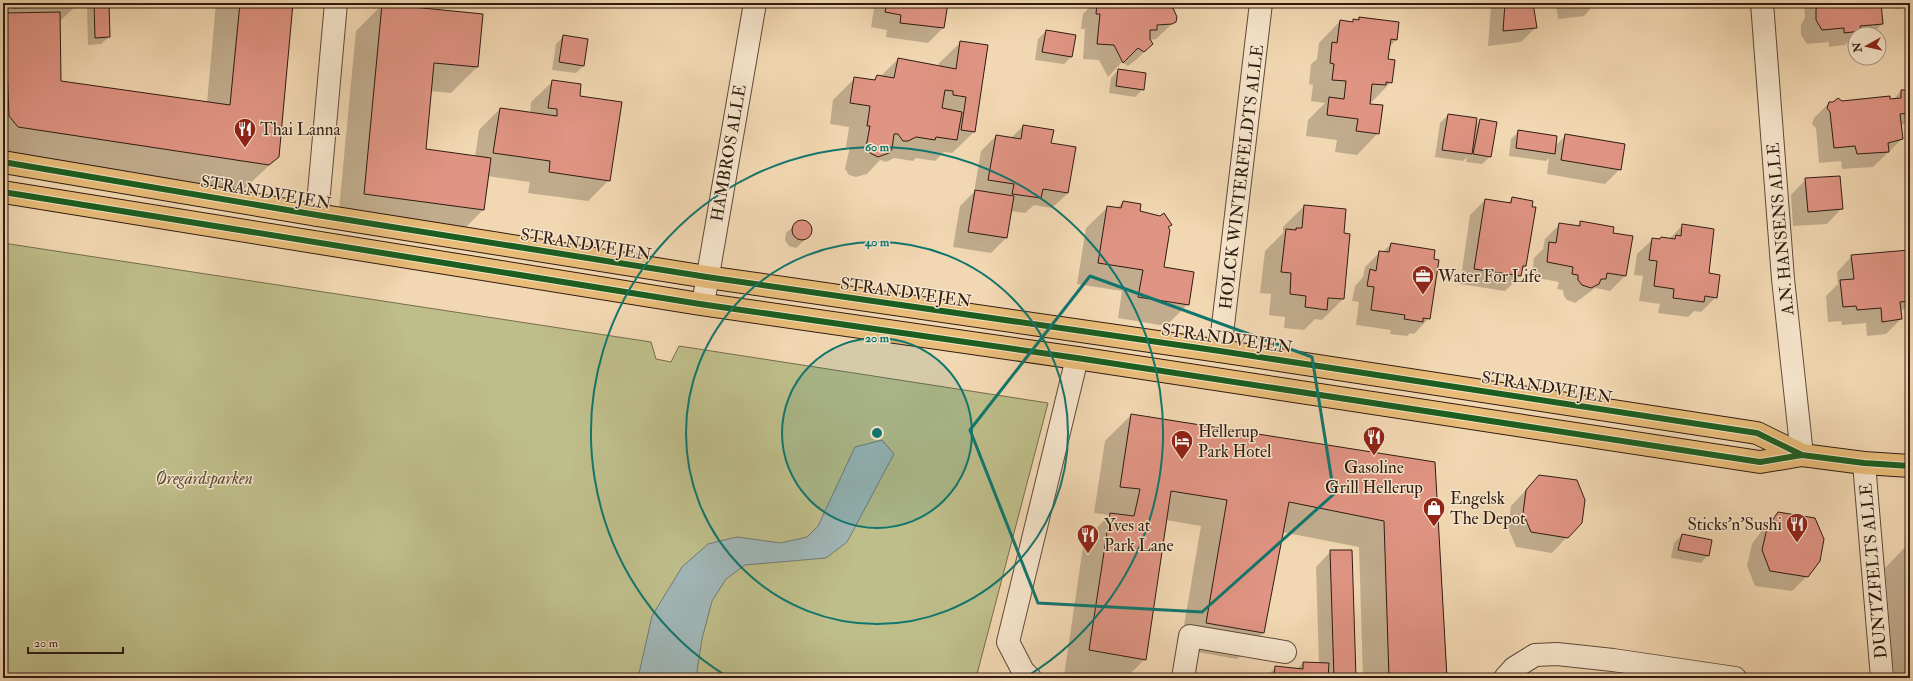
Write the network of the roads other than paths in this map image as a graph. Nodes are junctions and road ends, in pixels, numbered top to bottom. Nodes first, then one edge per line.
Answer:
1 (336, 3) edge
2 (755, 3) edge
3 (1260, 3) edge
4 (1762, 3) edge
5 (3, 162) edge
6 (3, 192) edge
7 (316, 215) junction
8 (706, 277) junction
9 (703, 304) junction
10 (1220, 351) junction
11 (1077, 358) junction
12 (1802, 455) junction
13 (1864, 463) junction
14 (1910, 466) edge
15 (1285, 652) dead end
16 (1030, 678) edge
17 (1183, 678) edge
18 (1505, 678) edge
19 (1735, 678) edge
20 (1882, 678) edge

1 - 7 street
2 - 8 street, HAMBROS ALLE
3 - 10 street, HOLCK WINTERFELDTS ALLE
4 - 12 street, A.N. HANSENS ALLE
5 - 7 main road, STRANDVEJEN
6 - 9 main road, STRANDVEJEN
7 - 8 main road, STRANDVEJEN
8 - 9 street, HAMBROS ALLE
8 - 10 main road, STRANDVEJEN
9 - 11 main road, STRANDVEJEN
10 - 12 main road, STRANDVEJEN
11 - 12 main road, STRANDVEJEN
11 - 16 street
12 - 13 main road, STRANDVEJEN
13 - 14 main road, STRANDVEJEN
13 - 20 street, DUNTZFELTS ALLE
15 - 17 street
18 - 19 street

